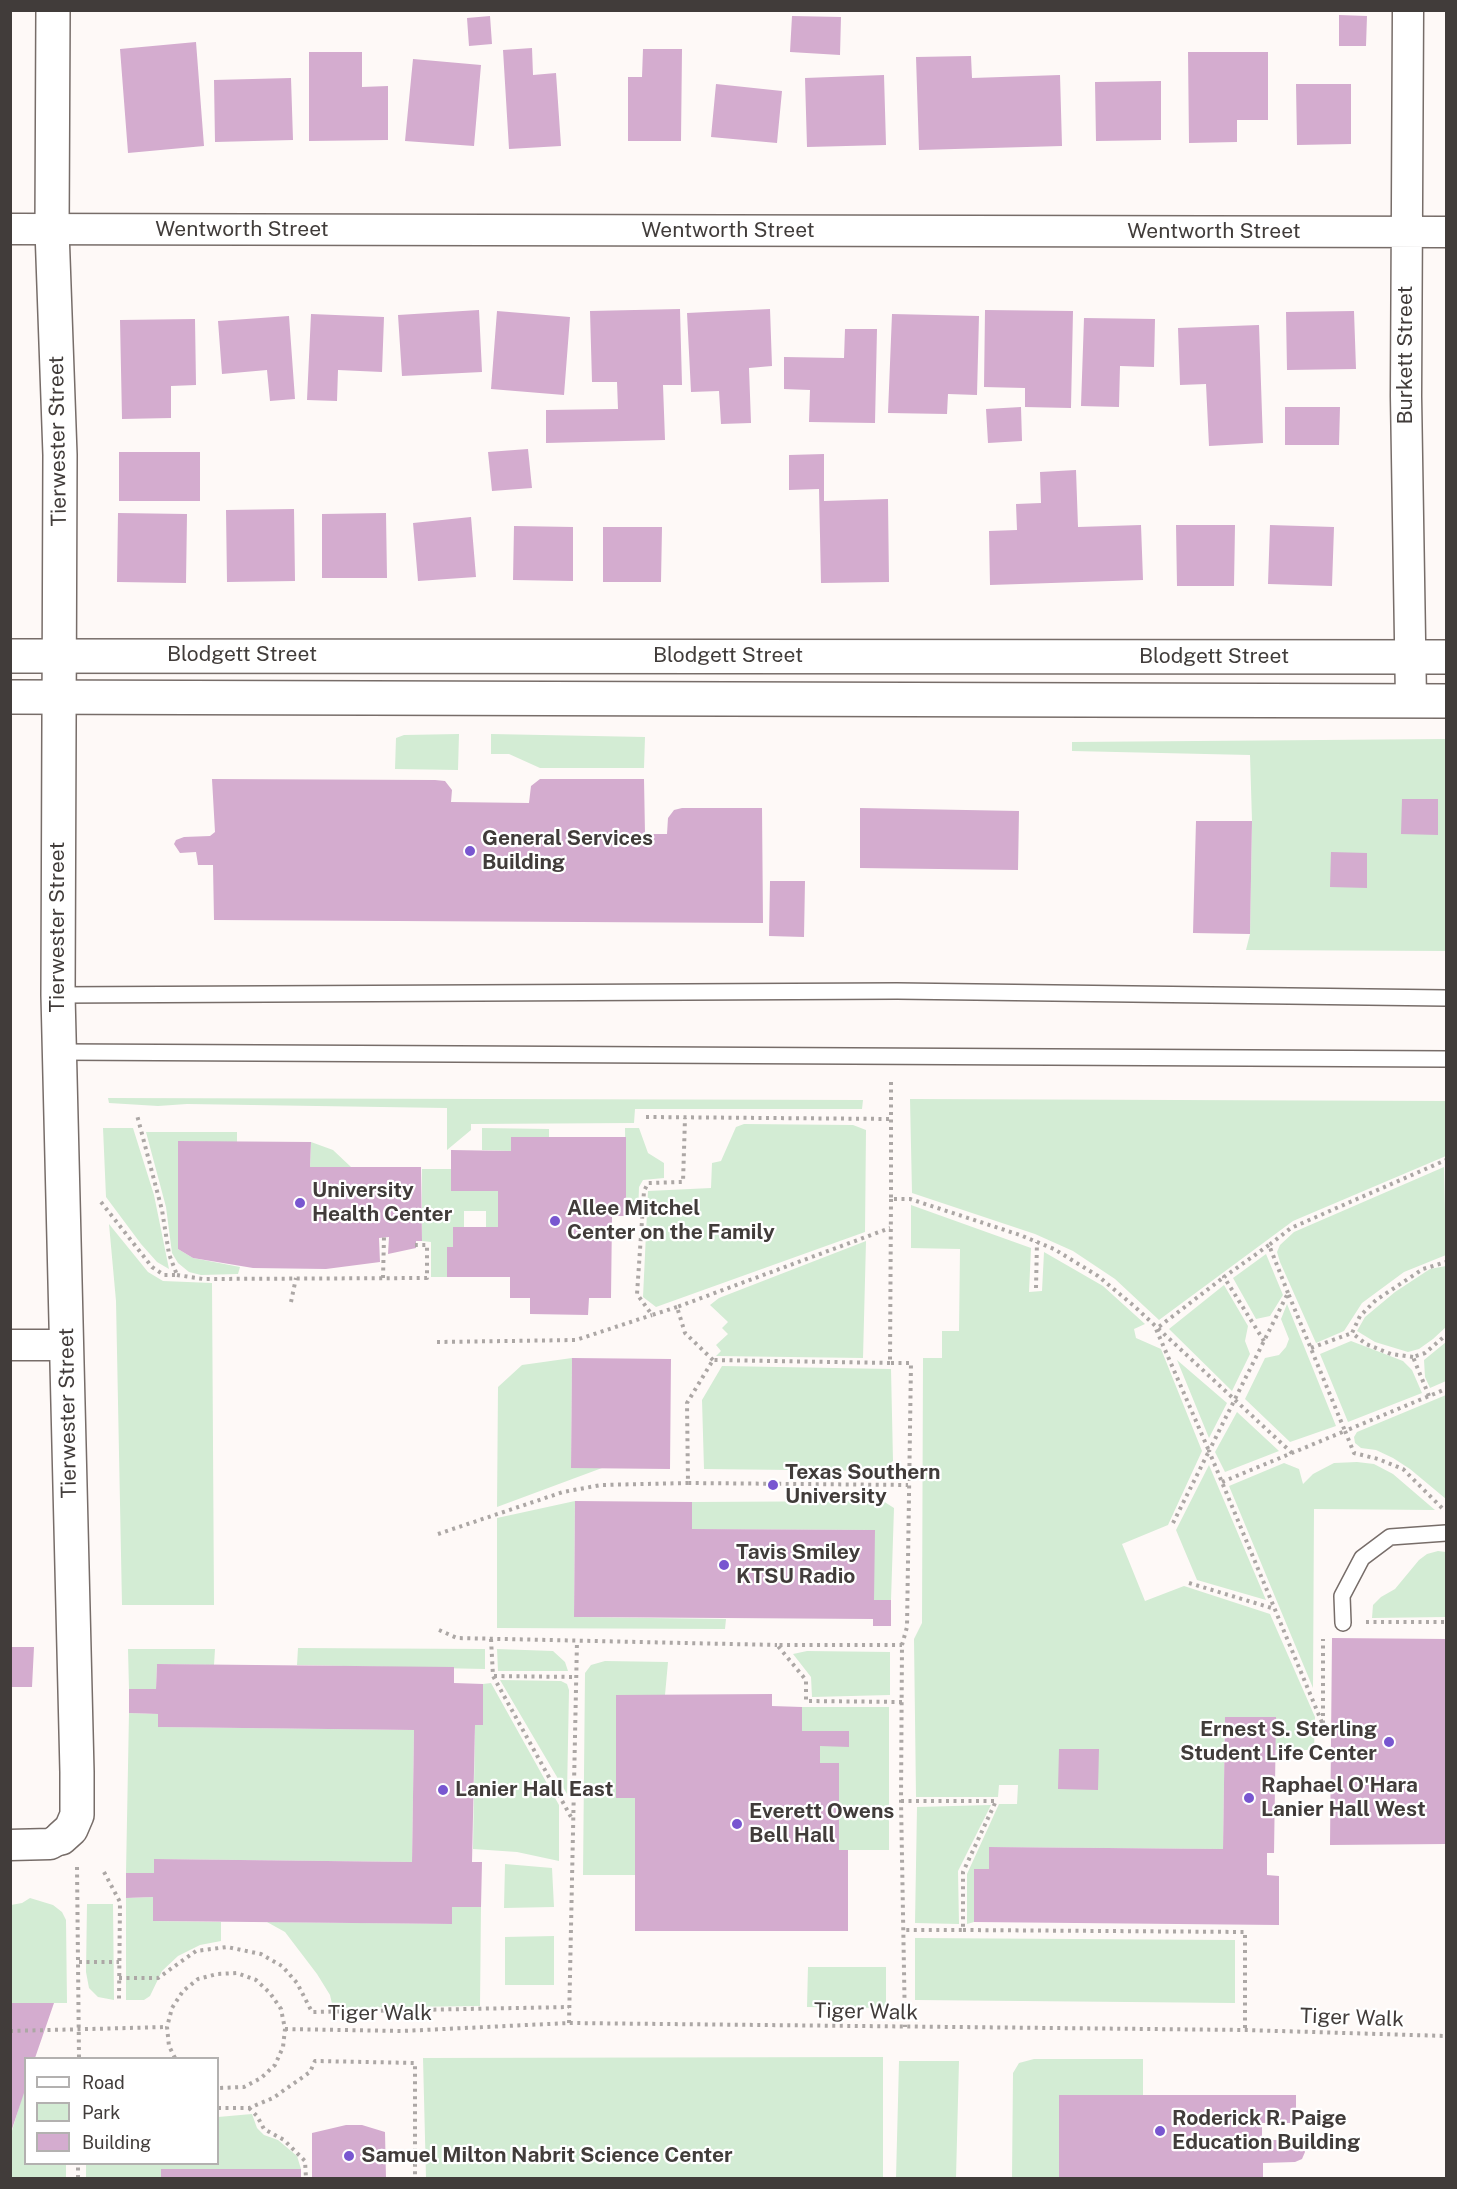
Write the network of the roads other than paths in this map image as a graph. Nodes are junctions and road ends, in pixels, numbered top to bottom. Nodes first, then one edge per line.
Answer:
1 (53, 10) edge
2 (1408, 10) edge
3 (10, 229) edge
4 (52, 230) junction
5 (1406, 232) junction
6 (1446, 232) edge
7 (10, 656) edge
8 (58, 656) junction
9 (810, 656) junction
10 (1412, 657) junction
11 (1446, 657) edge
12 (10, 697) edge
13 (60, 698) junction
14 (811, 699) junction
15 (1411, 700) junction
16 (1446, 701) edge
17 (58, 995) junction
18 (1446, 998) edge
19 (60, 1052) junction
20 (1446, 1059) edge
21 (10, 1345) edge
22 (66, 1345) junction
23 (1446, 1533) edge
24 (1343, 1623) road end
25 (10, 1845) edge
26 (69, 1851) joint

1 - 4 main road, Tierwester Street
2 - 5 street, Burkett Street
3 - 4 street, Wentworth Street
4 - 5 street, Wentworth Street
4 - 8 main road, Tierwester Street
5 - 6 street, Wentworth Street
5 - 10 street, Burkett Street
7 - 8 main road, Blodgett Street
8 - 9 main road, Blodgett Street
8 - 13 main road, Tierwester Street
9 - 10 main road, Blodgett Street
9 - 14 main road
10 - 11 main road, Blodgett Street
10 - 15 street, Burkett Street
12 - 13 main road, Blodgett Street
13 - 14 main road, Blodgett Street
13 - 17 main road, Tierwester Street
14 - 15 main road, Blodgett Street
15 - 16 main road, Blodgett Street
17 - 18 lane
17 - 19 main road, Tierwester Street
19 - 20 lane
19 - 22 main road, Tierwester Street
21 - 22 street
22 - 26 main road, Tierwester Street
23 - 24 lane
25 - 26 street

